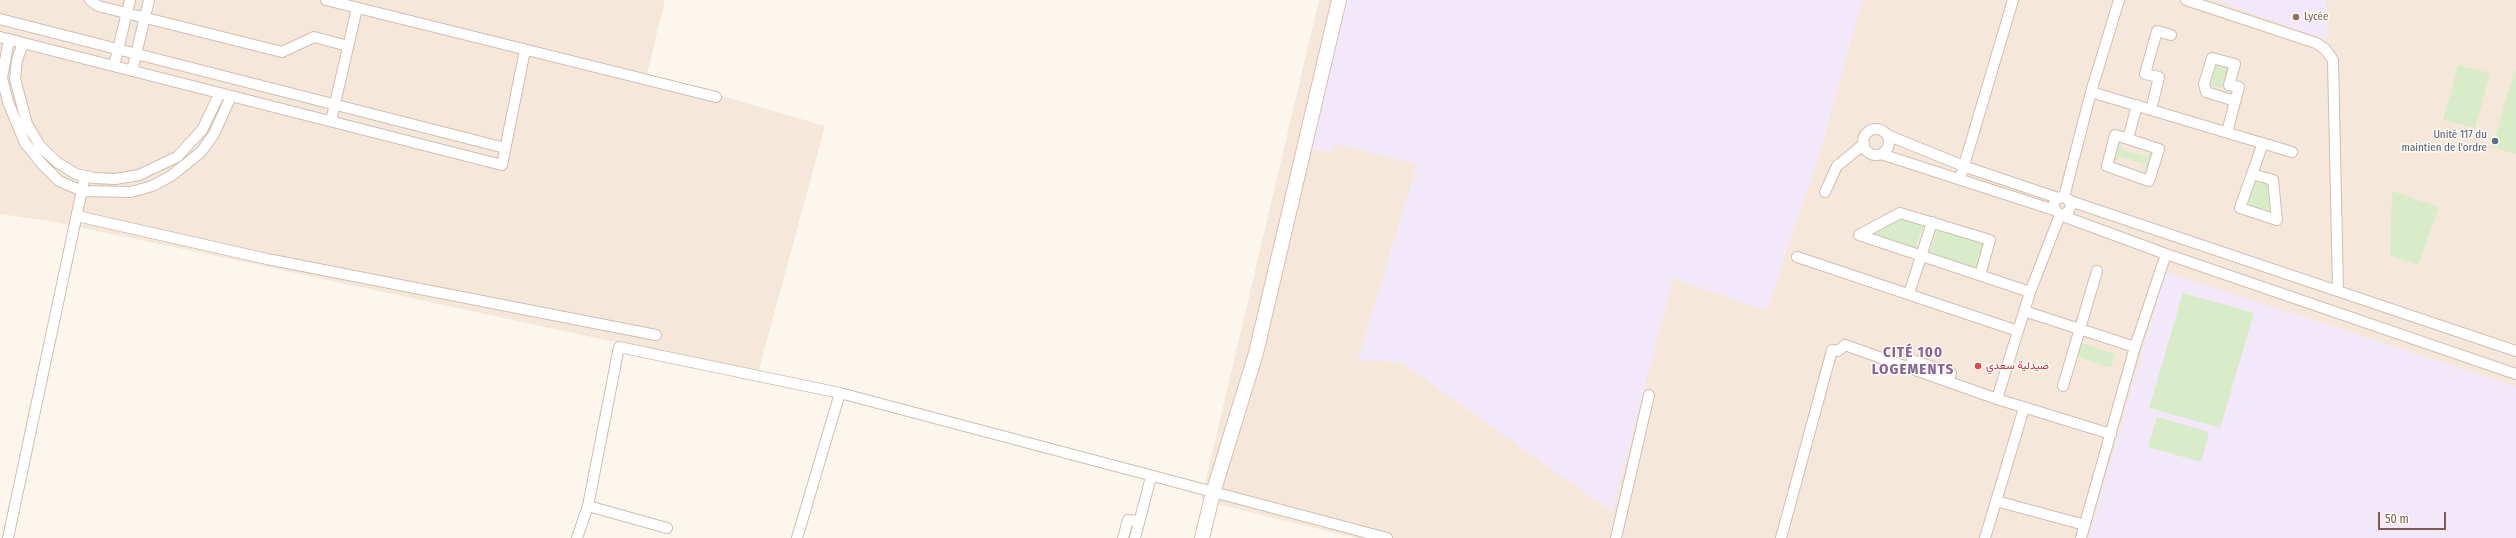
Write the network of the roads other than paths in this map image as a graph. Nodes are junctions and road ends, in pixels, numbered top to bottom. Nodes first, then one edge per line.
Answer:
1 (90, 0) edge
2 (130, 0) edge
3 (149, 0) edge
4 (326, 0) edge
5 (1339, 0) edge
6 (2013, 0) edge
7 (2119, 0) edge
8 (2186, 0) edge
9 (357, 8) junction
10 (126, 13) junction
11 (144, 18) junction
12 (0, 19) edge
13 (2171, 35) dead end
14 (4, 38) edge
15 (23, 43) junction
16 (348, 46) junction
17 (118, 49) junction
18 (525, 50) junction
19 (136, 54) junction
20 (114, 66) junction
21 (132, 71) junction
22 (2092, 92) junction
23 (220, 93) junction
24 (231, 96) junction
25 (716, 97) dead end
26 (2236, 101) junction
27 (335, 104) junction
28 (2137, 105) junction
29 (2151, 110) junction
30 (331, 121) junction
31 (2227, 132) junction
32 (1887, 135) junction
33 (2128, 139) junction
34 (2263, 143) junction
35 (1864, 144) junction
36 (505, 148) junction
37 (2292, 152) dead end
38 (1881, 154) junction
39 (1966, 167) junction
40 (2252, 174) junction
41 (85, 176) junction
42 (1960, 180) junction
43 (82, 191) junction
44 (1825, 192) dead end
45 (2064, 199) junction
46 (2059, 213) junction
47 (77, 216) junction
48 (1932, 222) junction
49 (2166, 254) junction
50 (1921, 256) junction
51 (1797, 257) dead end
52 (2097, 271) dead end
53 (1980, 275) junction
54 (2338, 290) junction
55 (2030, 292) junction
56 (1909, 294) junction
57 (2024, 311) junction
58 (2080, 329) junction
59 (2018, 332) junction
60 (656, 335) dead end
61 (2135, 347) junction
62 (2516, 351) edge
63 (2516, 374) edge
64 (2063, 386) dead end
65 (840, 394) junction
66 (1650, 395) dead end
67 (1997, 399) junction
68 (2024, 408) junction
69 (2111, 434) junction
70 (1151, 476) junction
71 (1213, 493) junction
72 (1996, 501) junction
73 (588, 506) junction
74 (1140, 521) junction
75 (2084, 525) junction
76 (667, 528) dead end
77 (8, 538) edge
78 (577, 538) edge
79 (797, 538) edge
80 (1123, 538) edge
81 (1135, 538) edge
82 (1202, 538) edge
83 (1387, 538) edge
84 (1616, 538) edge
85 (1781, 538) edge
86 (1985, 538) edge
87 (2081, 538) edge

1 - 10 street
2 - 10 street
3 - 11 street
4 - 9 street
5 - 71 street
6 - 39 street
7 - 22 street
8 - 54 street
9 - 16 street
9 - 18 street
10 - 11 street
10 - 17 street
11 - 16 street
11 - 19 street
12 - 17 street
13 - 29 street
14 - 15 street
14 - 43 street
15 - 20 street
15 - 41 street
16 - 27 street
17 - 19 street
17 - 20 street
18 - 25 street
18 - 36 street
19 - 21 street
19 - 27 street
20 - 21 street
21 - 23 street
22 - 28 street
22 - 45 street
23 - 24 street
23 - 41 street
24 - 30 street
24 - 43 street
26 - 26 street
26 - 31 street
27 - 30 street
27 - 36 street
28 - 29 street
28 - 33 street
29 - 31 street
30 - 36 street
31 - 34 street
32 - 35 street
32 - 38 street
32 - 39 street
33 - 33 street
34 - 37 street
34 - 40 street
35 - 38 street
35 - 44 street
38 - 42 street
39 - 42 street
39 - 45 street
40 - 40 street
41 - 43 street
42 - 46 street
43 - 47 street
45 - 46 street
45 - 46 street
45 - 54 street
46 - 49 street
46 - 55 street
47 - 60 street
47 - 77 street
48 - 50 street
48 - 50 street
48 - 53 street
49 - 61 street
49 - 63 street
50 - 53 street
50 - 56 street
51 - 56 street
52 - 58 street
53 - 55 street
54 - 62 street
55 - 57 street
56 - 59 street
57 - 58 street
57 - 59 street
58 - 61 street
58 - 64 street
59 - 67 street
61 - 69 street
65 - 70 street
65 - 73 street
65 - 79 street
66 - 84 street
67 - 68 street
67 - 85 street
68 - 69 street
68 - 72 street
69 - 75 street
70 - 71 street
70 - 74 street
71 - 82 street
71 - 83 street
72 - 75 street
72 - 86 street
73 - 76 street
73 - 78 street
74 - 80 street
74 - 81 street
75 - 87 street

